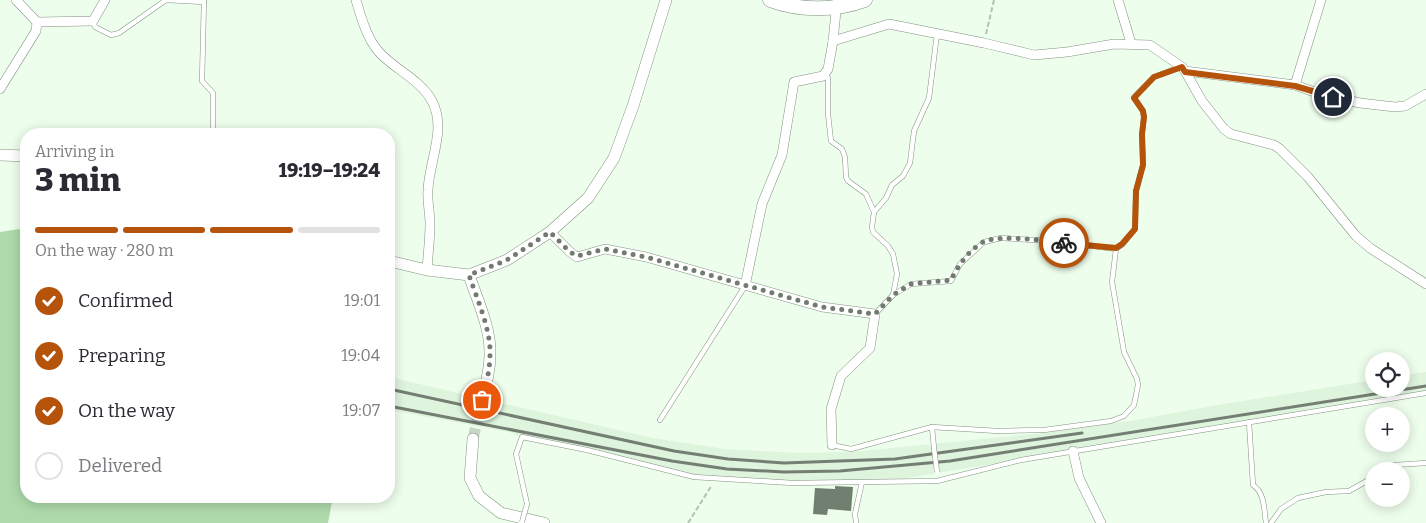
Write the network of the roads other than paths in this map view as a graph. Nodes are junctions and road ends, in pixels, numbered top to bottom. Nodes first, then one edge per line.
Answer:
1 (16, 0) edge
2 (105, 0) edge
3 (356, 0) edge
4 (666, 0) edge
5 (770, 0) edge
6 (866, 0) edge
7 (1118, 0) edge
8 (1321, 0) edge
9 (204, 1) edge
10 (837, 3) edge
11 (93, 21) junction
12 (37, 22) junction
13 (937, 34) junction
14 (833, 41) junction
15 (1131, 43) junction
16 (1184, 69) junction
17 (826, 73) junction
18 (1295, 86) junction
19 (0, 89) edge
20 (1426, 94) edge
21 (212, 128) edge
22 (0, 155) edge
23 (20, 156) edge
24 (874, 212) junction
25 (550, 232) junction
26 (1116, 248) junction
27 (395, 263) edge
28 (427, 270) junction
29 (469, 275) junction
30 (1426, 284) edge
31 (745, 286) junction
32 (893, 295) junction
33 (875, 314) junction
34 (1426, 393) edge
35 (482, 400) tunnel mouth
36 (660, 420) dead end
37 (1249, 422) junction
38 (932, 427) junction
39 (473, 439) tunnel mouth
40 (832, 445) joint
41 (1073, 451) junction
42 (1426, 463) edge
43 (1410, 464) edge
44 (862, 482) junction
45 (937, 482) junction
46 (1365, 482) edge
47 (522, 523) edge
48 (544, 523) edge
49 (856, 523) edge
50 (1101, 523) edge
51 (1266, 523) edge
52 (1271, 523) edge

1 - 12 street
2 - 11 street
3 - 28 street
4 - 25 street
5 - 10 main road
6 - 10 main road
7 - 15 street
8 - 18 street
9 - 11 lane
9 - 21 lane
10 - 14 street
11 - 12 street
12 - 19 street
13 - 14 street
13 - 15 street
13 - 24 lane
14 - 17 street
15 - 16 street
16 - 18 street
16 - 26 lane
16 - 30 street
17 - 24 lane
17 - 31 street
18 - 20 street
22 - 23 street
24 - 32 lane
25 - 29 street
25 - 31 street
26 - 32 lane
26 - 38 lane
27 - 28 street
28 - 29 street
29 - 35 street
31 - 33 street
31 - 36 lane
32 - 33 lane
33 - 40 street
34 - 37 lane
37 - 41 lane
37 - 51 lane
38 - 40 lane
38 - 45 lane, bridge
39 - 48 street
41 - 45 lane
41 - 50 street
42 - 43 lane
44 - 45 lane
44 - 47 lane, bridge
44 - 49 lane
46 - 52 lane

